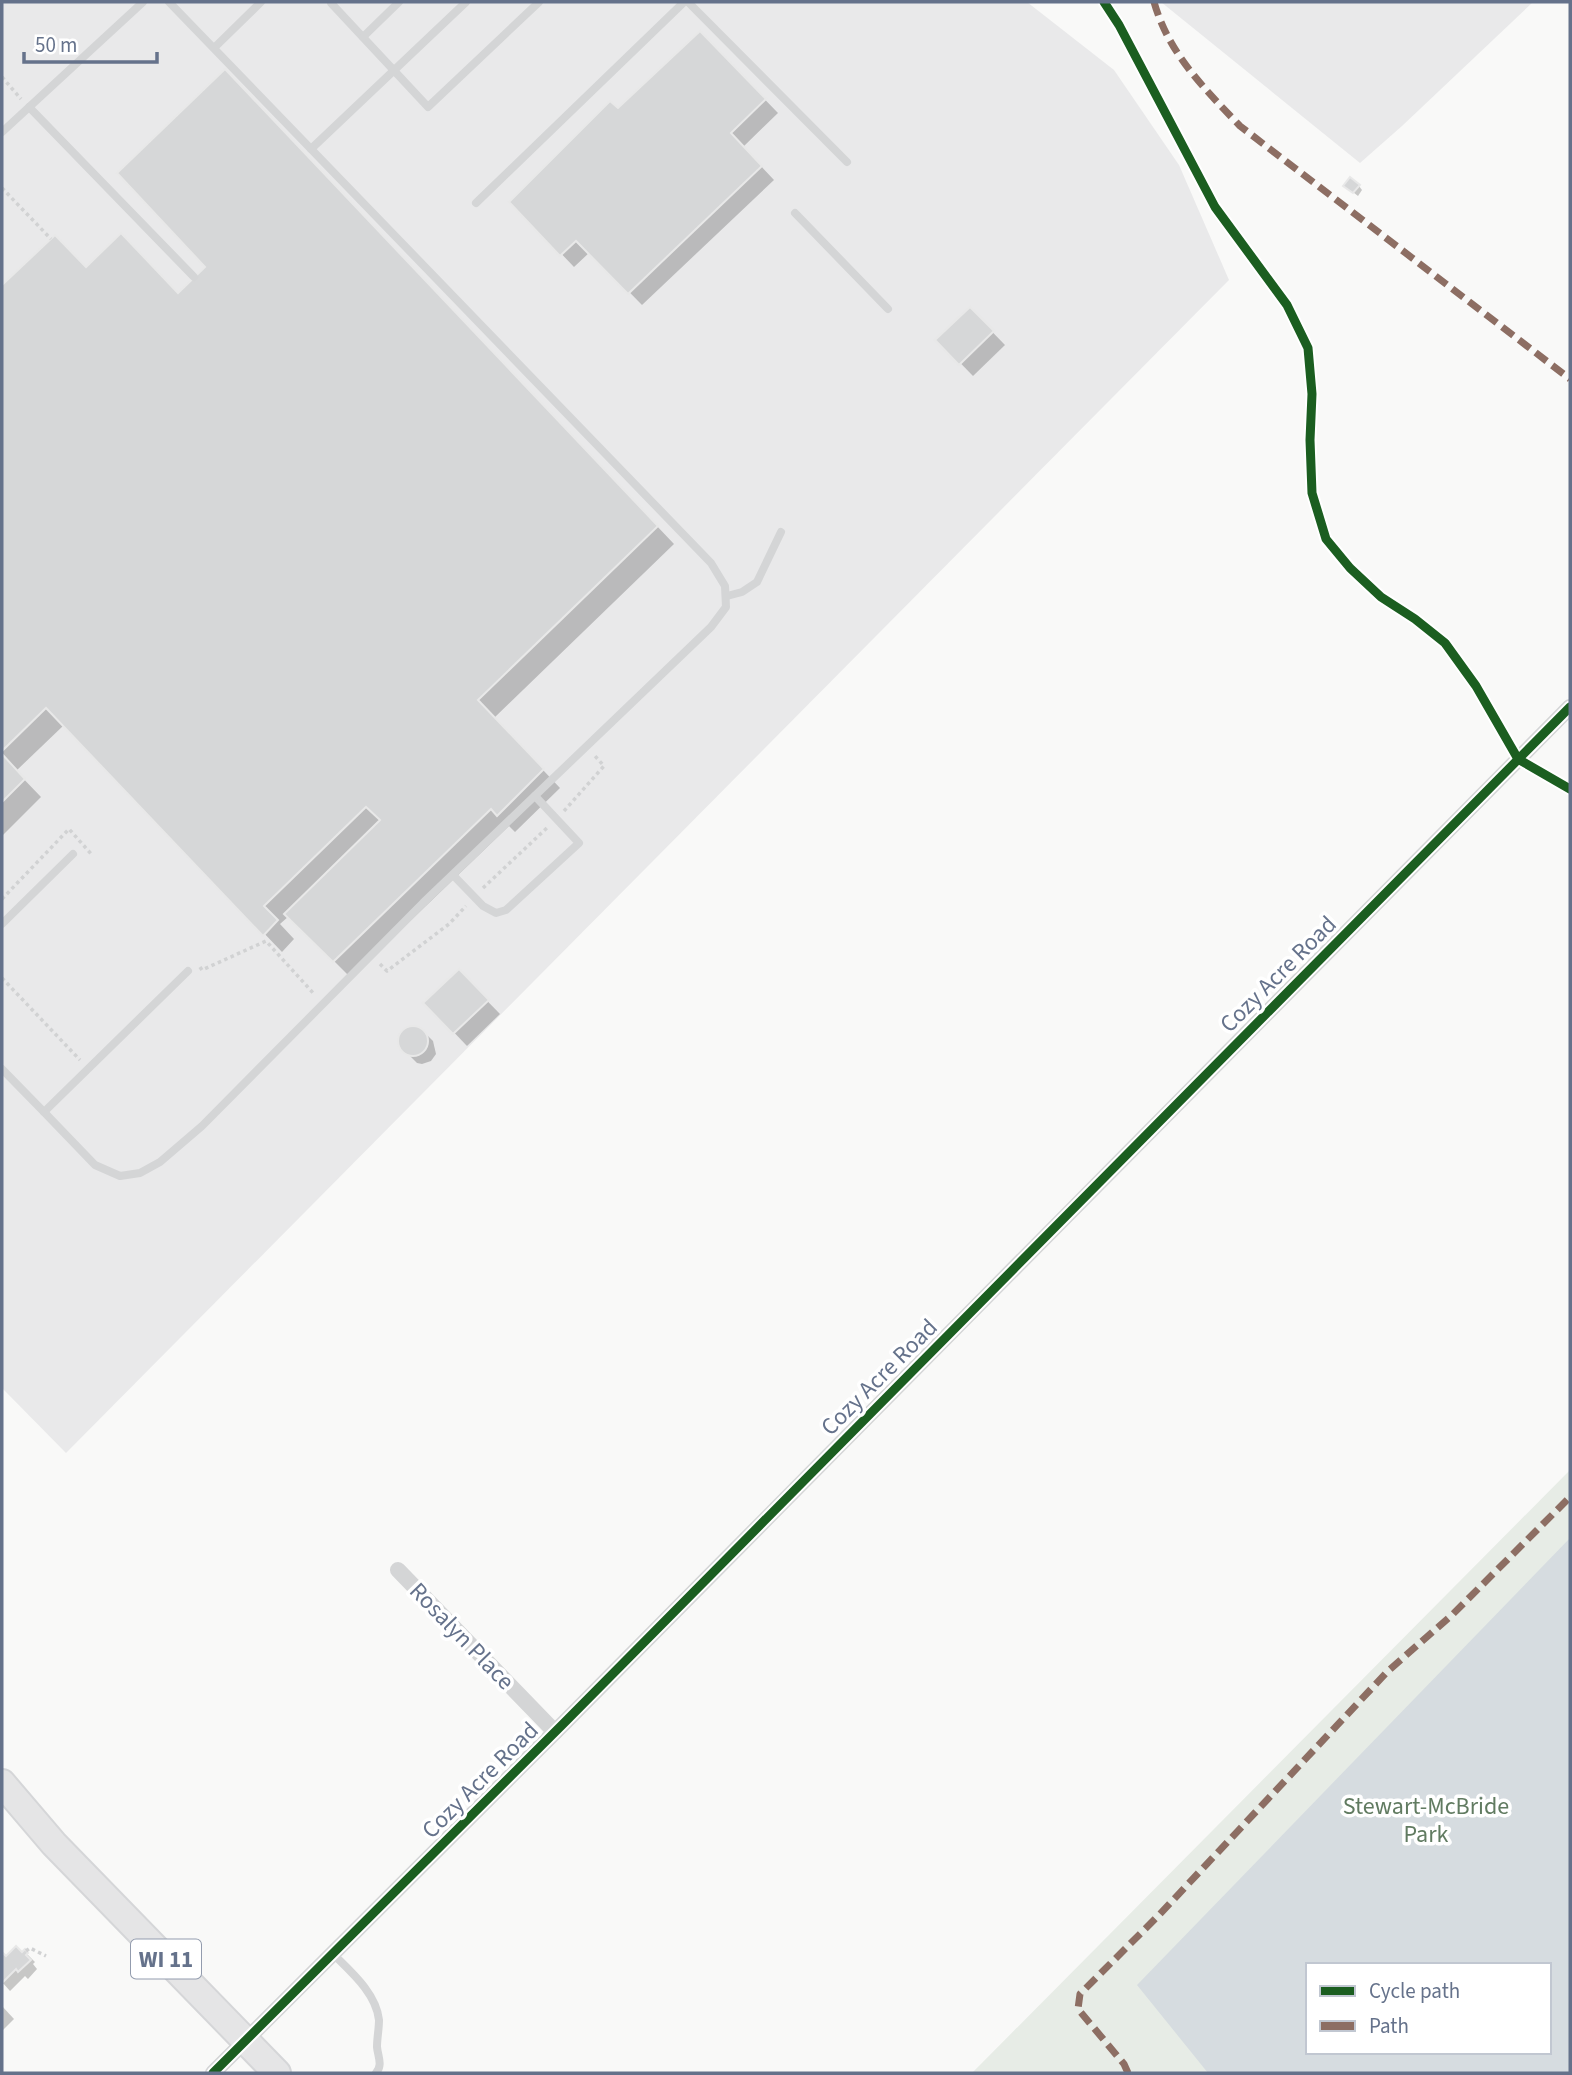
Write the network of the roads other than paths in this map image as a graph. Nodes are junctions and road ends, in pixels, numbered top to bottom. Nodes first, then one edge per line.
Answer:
1 (169, 2) edge
2 (261, 2) edge
3 (333, 2) edge
4 (399, 2) edge
5 (466, 2) edge
6 (539, 2) edge
7 (686, 2) edge
8 (141, 3) edge
9 (363, 37) junction
10 (214, 48) junction
11 (394, 70) junction
12 (29, 107) junction
13 (2, 132) edge
14 (311, 149) junction
15 (847, 162) dead end
16 (476, 203) dead end
17 (795, 213) dead end
18 (194, 277) dead end
19 (888, 309) dead end
20 (781, 532) dead end
21 (727, 596) junction
22 (1570, 707) edge
23 (535, 796) junction
24 (72, 854) dead end
25 (453, 875) junction
26 (2, 923) edge
27 (188, 971) dead end
28 (2, 1069) edge
29 (44, 1112) junction
30 (398, 1570) dead end
31 (555, 1732) junction
32 (2, 1783) edge
33 (2, 1802) edge
34 (54, 1844) junction
35 (333, 1954) junction
36 (246, 2041) junction
37 (213, 2073) edge
38 (277, 2073) edge
39 (376, 2073) edge

1 - 10 lane
2 - 10 lane
3 - 9 lane
4 - 9 lane
5 - 11 lane
6 - 11 lane
7 - 15 lane
7 - 16 lane
8 - 12 lane
9 - 11 lane
10 - 14 lane
11 - 14 lane
12 - 13 lane
12 - 18 lane
14 - 21 lane
17 - 19 lane
20 - 21 lane
21 - 23 lane
22 - 31 street, Cozy Acre Road
23 - 25 lane
23 - 25 lane
24 - 26 lane
25 - 29 lane
27 - 29 lane
28 - 29 lane
30 - 31 street, Rosalyn Place
31 - 35 street, Cozy Acre Road
32 - 34 main road, WI 11
33 - 34 main road, WI 11
34 - 36 main road, WI 11
35 - 36 street, Cozy Acre Road
35 - 39 lane
36 - 37 street, Cozy Acre Road
36 - 38 main road, WI 11

